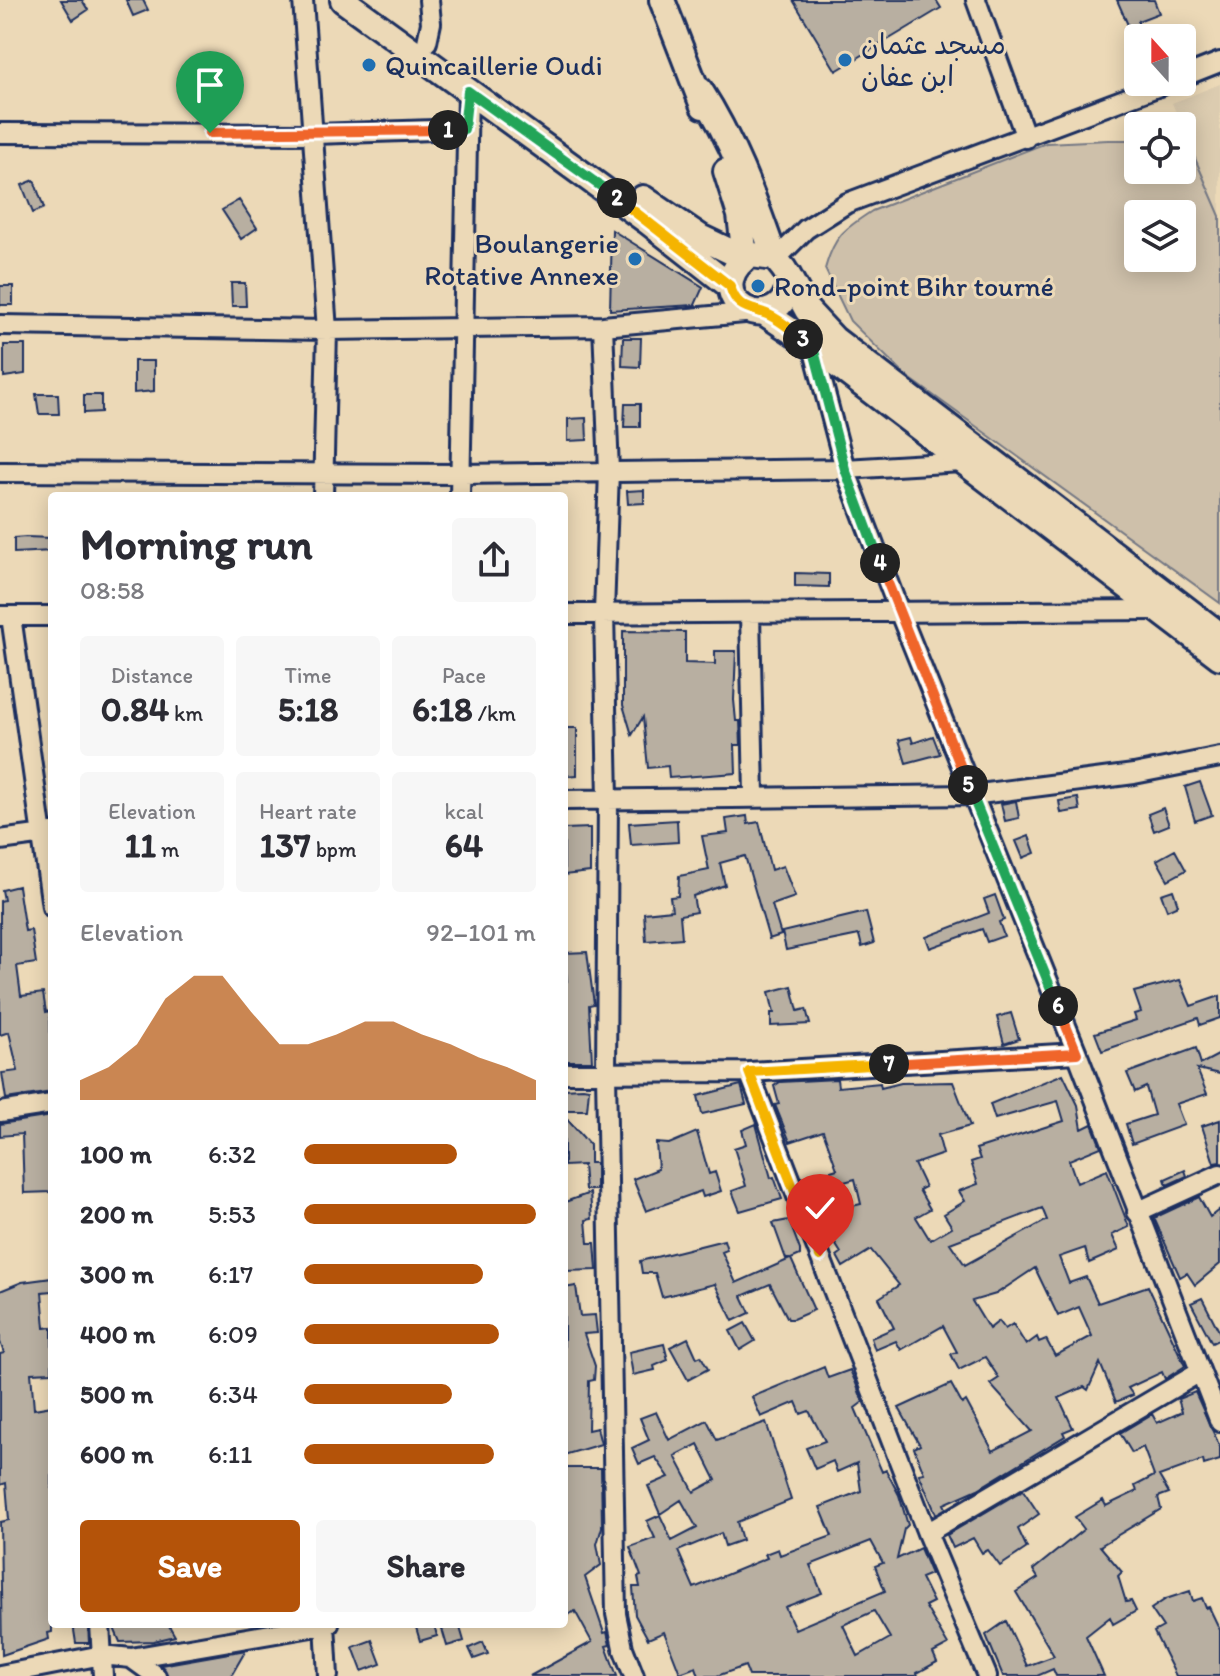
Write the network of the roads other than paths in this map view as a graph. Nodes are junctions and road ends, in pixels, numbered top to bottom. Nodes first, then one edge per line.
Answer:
1 (303, 0) edge
2 (343, 0) edge
3 (370, 0) edge
4 (429, 0) edge
5 (662, 0) edge
6 (976, 0) edge
7 (427, 42) junction
8 (1220, 62) edge
9 (1196, 71) edge
10 (700, 90) junction
11 (468, 91) junction
12 (1134, 96) edge
13 (464, 129) junction
14 (0, 133) edge
15 (314, 134) junction
16 (1026, 138) junction
17 (744, 258) junction
18 (779, 264) junction
19 (730, 286) junction
20 (759, 312) junction
21 (0, 325) edge
22 (464, 326) junction
23 (603, 326) junction
24 (327, 330) junction
25 (813, 347) junction
26 (962, 462) junction
27 (845, 469) junction
28 (324, 471) junction
29 (609, 471) junction
30 (0, 472) edge
31 (460, 474) junction
32 (323, 492) edge
33 (460, 492) edge
34 (1157, 610) junction
35 (899, 611) junction
36 (604, 613) junction
37 (750, 613) junction
38 (568, 614) edge
39 (5, 616) edge
40 (48, 616) edge
41 (1220, 635) edge
42 (1220, 657) edge
43 (1220, 757) edge
44 (754, 795) junction
45 (972, 795) junction
46 (608, 798) junction
47 (568, 800) edge
48 (47, 833) edge
49 (0, 840) edge
50 (1077, 1053) junction
51 (749, 1072) junction
52 (568, 1073) edge
53 (606, 1073) junction
54 (48, 1105) edge
55 (0, 1112) edge
56 (1220, 1174) edge
57 (1137, 1212) junction
58 (1200, 1372) junction
59 (1220, 1422) edge
60 (927, 1533) junction
61 (100, 1628) edge
62 (303, 1628) edge
63 (326, 1628) edge
64 (102, 1655) junction
65 (131, 1658) junction
66 (0, 1675) edge
67 (103, 1676) edge
68 (156, 1676) edge
69 (328, 1676) edge
70 (634, 1676) edge
71 (987, 1676) edge

1 - 15 street
2 - 11 main road
3 - 7 main road
4 - 7 street
5 - 10 main road
6 - 16 street
7 - 17 main road
8 - 9 street
10 - 17 main road
10 - 18 main road
11 - 13 street
11 - 19 main road
12 - 16 street
13 - 15 street
13 - 22 street
14 - 15 street
15 - 24 street
16 - 18 street
17 - 18 main road
17 - 19 main road
18 - 20 main road
18 - 41 main road
19 - 20 main road
20 - 23 street
20 - 25 main road
21 - 24 street
22 - 23 street
22 - 24 street
22 - 31 street
23 - 29 street
24 - 28 street
25 - 26 main road
25 - 27 street
26 - 27 street
26 - 34 main road
27 - 29 street
27 - 35 street
28 - 30 street
28 - 31 street
28 - 32 street
29 - 31 street
29 - 36 street
31 - 33 street
34 - 35 street
34 - 42 main road
35 - 37 street
35 - 45 street
36 - 37 street
36 - 38 street
36 - 46 street
37 - 44 street
39 - 40 street
39 - 48 street
43 - 45 street
44 - 45 street
44 - 46 street
45 - 50 street
46 - 47 street
46 - 53 street
48 - 49 street
50 - 51 street
50 - 57 street
51 - 53 street
51 - 60 street
52 - 53 street
53 - 70 street
54 - 55 street
56 - 57 street
57 - 58 street
58 - 59 street
58 - 60 street
60 - 71 street
61 - 64 street
62 - 65 street
63 - 69 street
64 - 65 street
64 - 66 street
64 - 67 street
65 - 68 street

